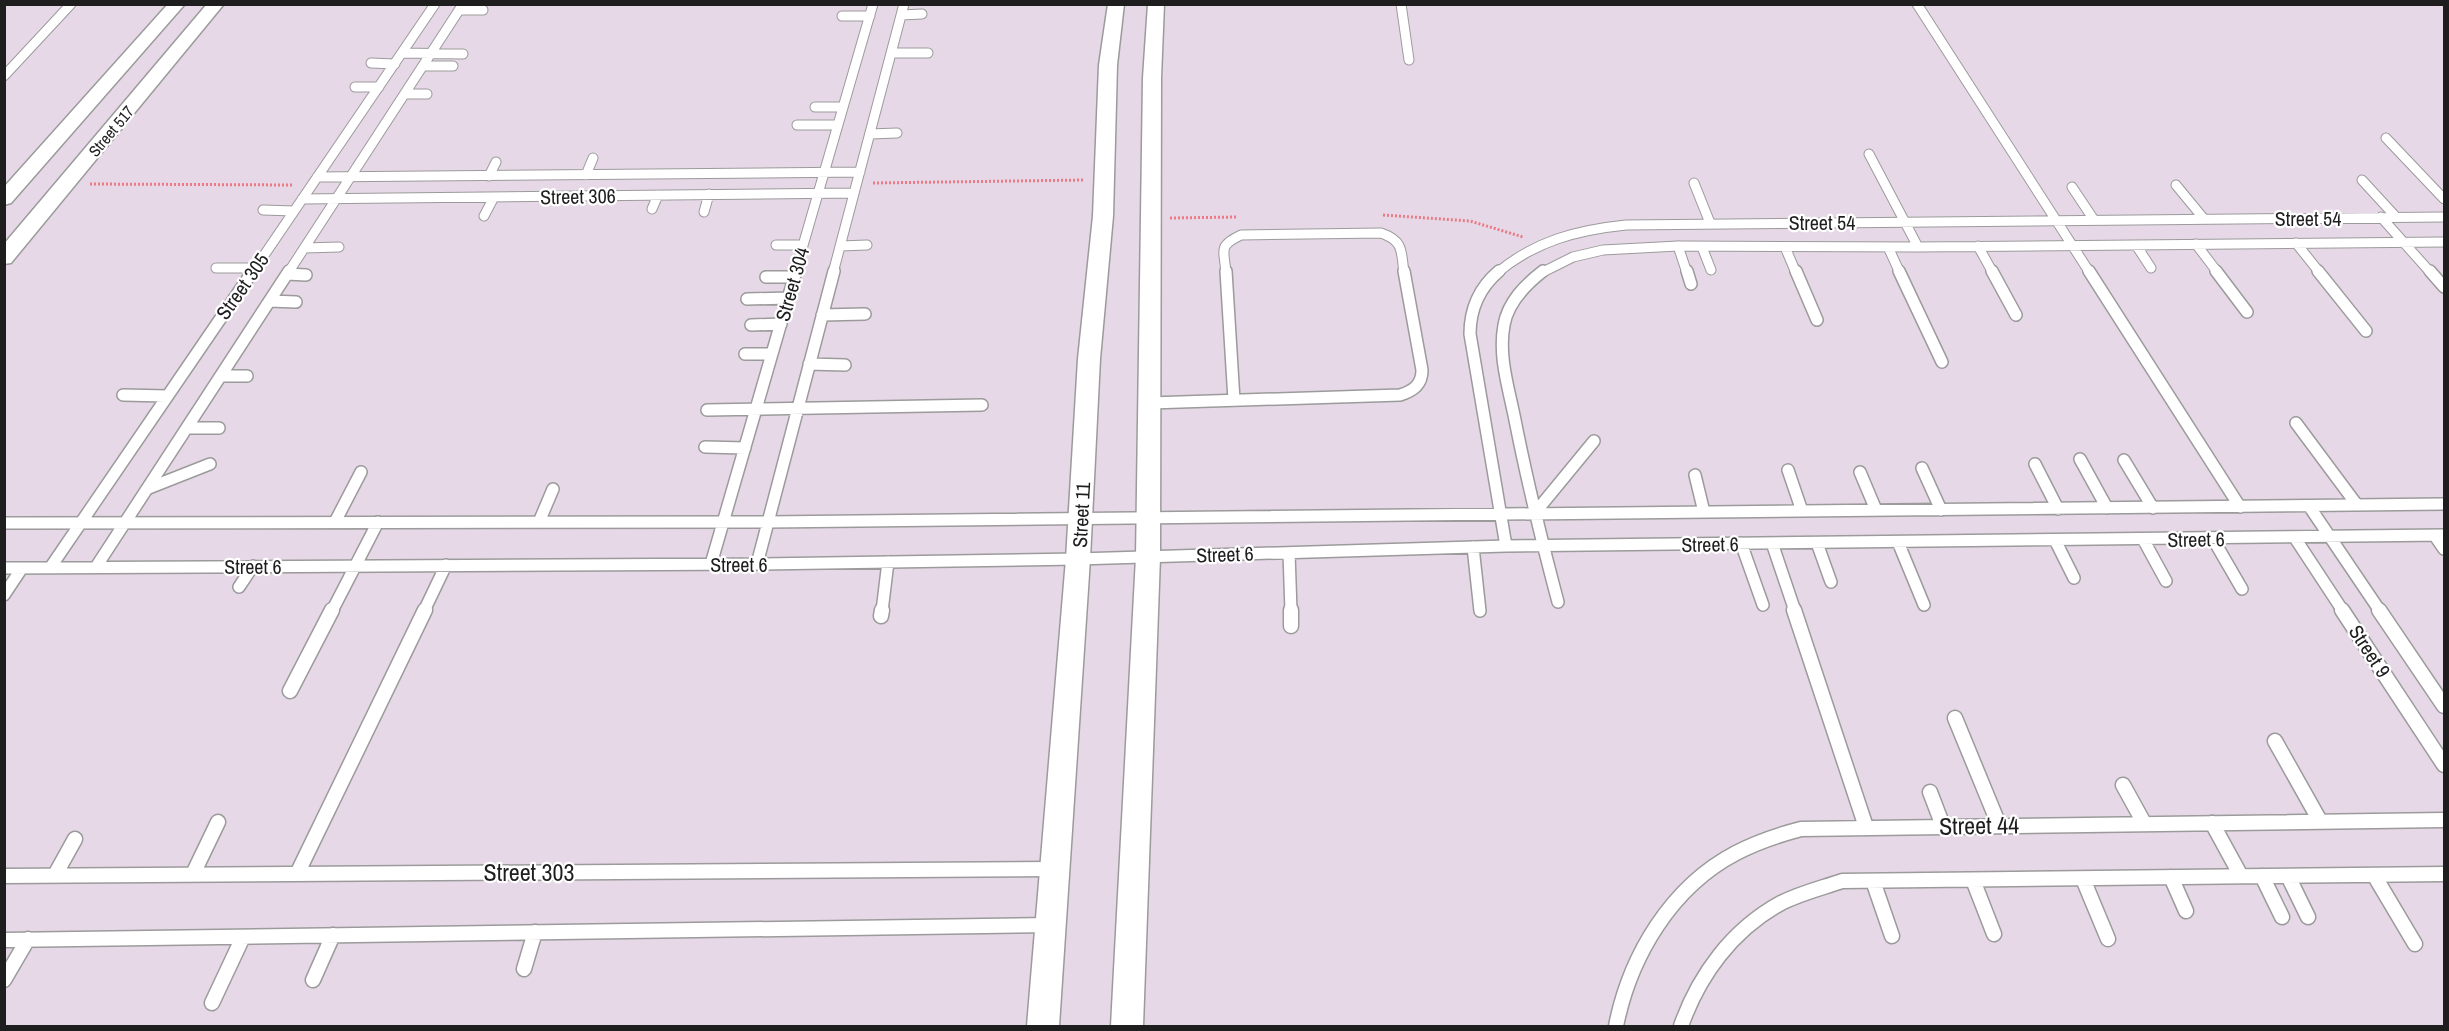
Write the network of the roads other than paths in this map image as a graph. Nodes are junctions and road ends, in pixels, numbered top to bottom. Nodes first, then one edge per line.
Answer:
1 (71, 4) edge
2 (177, 4) edge
3 (216, 4) edge
4 (435, 4) edge
5 (873, 4) edge
6 (1116, 4) edge
7 (1156, 4) edge
8 (1401, 4) edge
9 (1917, 4) edge
10 (461, 7) edge
11 (483, 10) dead end
12 (902, 10) edge
13 (922, 14) dead end
14 (842, 16) dead end
15 (870, 16) junction
16 (402, 53) junction
17 (891, 53) junction
18 (928, 53) dead end
19 (431, 54) junction
20 (463, 54) dead end
21 (1409, 60) dead end
22 (371, 63) dead end
23 (395, 64) junction
24 (423, 66) junction
25 (453, 66) dead end
26 (4, 76) edge
27 (355, 87) dead end
28 (379, 87) junction
29 (405, 94) junction
30 (427, 94) dead end
31 (815, 107) dead end
32 (843, 107) junction
33 (797, 125) dead end
34 (837, 125) junction
35 (870, 134) junction
36 (897, 134) dead end
37 (2386, 138) dead end
38 (1869, 154) dead end
39 (593, 158) dead end
40 (496, 162) dead end
41 (825, 172) junction
42 (685, 174) junction
43 (586, 175) junction
44 (489, 176) junction
45 (351, 177) junction
46 (2362, 180) dead end
47 (314, 181) junction
48 (857, 182) junction
49 (1694, 183) dead end
50 (2176, 185) dead end
51 (2072, 187) dead end
52 (819, 193) junction
53 (709, 194) junction
54 (658, 195) junction
55 (678, 195) junction
56 (494, 197) junction
57 (337, 198) junction
58 (4, 199) edge
59 (302, 199) junction
60 (2445, 199) edge
61 (652, 209) dead end
62 (263, 210) dead end
63 (294, 211) junction
64 (704, 212) dead end
65 (484, 216) dead end
66 (2382, 217) junction
67 (2396, 217) junction
68 (2445, 217) edge
69 (2204, 219) junction
70 (2056, 220) junction
71 (2094, 220) junction
72 (1905, 221) junction
73 (1710, 223) junction
74 (13, 240) edge
75 (2404, 242) junction
76 (2445, 242) edge
77 (2296, 243) junction
78 (2196, 244) junction
79 (776, 245) dead end
80 (804, 245) junction
81 (867, 245) dead end
82 (2072, 245) junction
83 (2136, 245) junction
84 (840, 246) junction
85 (1678, 246) junction
86 (1978, 246) junction
87 (339, 247) dead end
88 (1702, 247) junction
89 (1785, 247) junction
90 (1888, 247) junction
91 (1918, 247) junction
92 (305, 248) junction
93 (4, 258) edge
94 (216, 268) dead end
95 (255, 268) junction
96 (2151, 268) dead end
97 (1712, 270) dead end
98 (287, 274) junction
99 (306, 275) dead end
100 (766, 277) dead end
101 (794, 277) junction
102 (1691, 284) dead end
103 (2445, 287) edge
104 (788, 298) junction
105 (747, 299) dead end
106 (270, 301) junction
107 (296, 302) dead end
108 (2247, 312) dead end
109 (865, 314) dead end
110 (822, 315) junction
111 (2016, 315) dead end
112 (1817, 320) dead end
113 (781, 324) junction
114 (751, 325) dead end
115 (2366, 331) dead end
116 (745, 354) dead end
117 (772, 354) junction
118 (1942, 362) dead end
119 (809, 364) junction
120 (845, 364) dead end
121 (222, 376) junction
122 (247, 376) dead end
123 (123, 395) dead end
124 (167, 396) junction
125 (1234, 400) junction
126 (1150, 404) junction
127 (982, 405) dead end
128 (756, 408) junction
129 (798, 408) junction
130 (707, 410) dead end
131 (2296, 423) dead end
132 (187, 428) junction
133 (219, 428) dead end
134 (1594, 441) dead end
135 (705, 447) dead end
136 (745, 448) junction
137 (2080, 459) dead end
138 (2124, 460) dead end
139 (210, 464) dead end
140 (2035, 464) dead end
141 (1922, 468) dead end
142 (1788, 470) dead end
143 (361, 472) dead end
144 (1860, 472) dead end
145 (1695, 475) dead end
146 (148, 488) junction
147 (553, 489) dead end
148 (2445, 504) edge
149 (2357, 505) junction
150 (2310, 506) junction
151 (2240, 507) junction
152 (2107, 508) junction
153 (2153, 508) junction
154 (2058, 509) junction
155 (1876, 510) junction
156 (1941, 510) junction
157 (1802, 511) junction
158 (1704, 512) junction
159 (1499, 514) junction
160 (1534, 514) junction
161 (1147, 518) junction
162 (1080, 519) junction
163 (126, 522) junction
164 (335, 522) junction
165 (378, 522) junction
166 (539, 522) junction
167 (724, 522) junction
168 (768, 522) junction
169 (4, 523) edge
170 (80, 523) junction
171 (2440, 536) edge
172 (2330, 537) junction
173 (2213, 538) junction
174 (2295, 538) junction
175 (2143, 539) junction
176 (2055, 540) junction
177 (1898, 542) junction
178 (1741, 543) junction
179 (1772, 543) junction
180 (1817, 543) junction
181 (1506, 546) junction
182 (1542, 546) junction
183 (1473, 547) junction
184 (2445, 549) edge
185 (1289, 553) junction
186 (1148, 557) junction
187 (1078, 559) junction
188 (888, 562) junction
189 (711, 564) junction
190 (757, 564) junction
191 (446, 565) junction
192 (253, 566) junction
193 (356, 566) junction
194 (96, 567) junction
195 (4, 568) edge
196 (22, 568) junction
197 (50, 568) junction
198 (2074, 578) dead end
199 (2166, 581) dead end
200 (1831, 582) dead end
201 (239, 587) dead end
202 (2242, 588) dead end
203 (4, 595) edge
204 (1558, 602) dead end
205 (1763, 605) dead end
206 (1924, 605) dead end
207 (1480, 611) dead end
208 (881, 616) dead end
209 (1291, 626) dead end
210 (290, 691) dead end
211 (2445, 706) edge
212 (1955, 718) dead end
213 (2275, 741) dead end
214 (2445, 765) edge
215 (2123, 785) dead end
216 (1930, 792) dead end
217 (2445, 820) edge
218 (2320, 821) junction
219 (218, 822) dead end
220 (2212, 823) junction
221 (2144, 824) junction
222 (2000, 825) junction
223 (1943, 826) junction
224 (1866, 827) junction
225 (75, 839) dead end
226 (1053, 869) junction
227 (193, 874) junction
228 (297, 874) junction
229 (2445, 874) edge
230 (55, 875) junction
231 (2374, 875) junction
232 (4, 876) edge
233 (2241, 876) junction
234 (2262, 876) junction
235 (2288, 876) junction
236 (2171, 877) junction
237 (2083, 879) junction
238 (1973, 880) junction
239 (1873, 881) junction
240 (2186, 911) dead end
241 (2282, 917) dead end
242 (2308, 917) dead end
243 (1050, 925) junction
244 (535, 932) junction
245 (1994, 934) dead end
246 (333, 935) junction
247 (243, 936) junction
248 (1892, 936) dead end
249 (28, 939) junction
250 (2108, 939) dead end
251 (4, 940) edge
252 (2415, 944) dead end
253 (524, 969) dead end
254 (4, 980) edge
255 (313, 980) dead end
256 (212, 1003) dead end
257 (1043, 1026) edge
258 (1127, 1026) edge
259 (1616, 1026) edge
260 (1681, 1026) edge

1 - 26 lane
2 - 58 street, Street 517
3 - 74 street, Street 517
4 - 16 lane, Street 305
5 - 15 lane, Street 304
6 - 162 street, Street 11
7 - 126 street
8 - 21 lane
9 - 70 lane
10 - 11 lane
10 - 19 lane, Street 305
12 - 13 lane
12 - 17 lane, Street 304
14 - 15 lane
15 - 32 lane, Street 304
16 - 19 lane
16 - 23 lane, Street 305
17 - 18 lane
17 - 35 lane, Street 304
19 - 20 lane
19 - 24 lane, Street 305
22 - 23 lane
23 - 28 lane, Street 305
24 - 25 lane
24 - 29 lane, Street 305
27 - 28 lane
28 - 47 lane, Street 305
29 - 30 lane
29 - 45 lane, Street 305
31 - 32 lane
32 - 34 lane, Street 304
33 - 34 lane
34 - 41 lane, Street 304
35 - 36 lane
35 - 48 lane, Street 304
37 - 60 lane
38 - 72 lane
39 - 43 lane
40 - 44 lane
41 - 42 lane, Street 306
41 - 48 lane, Street 306
41 - 52 lane, Street 304
42 - 43 lane, Street 306
42 - 55 lane
43 - 44 lane, Street 306
44 - 45 lane, Street 306
45 - 47 lane, Street 306
45 - 57 lane, Street 305
46 - 67 lane
47 - 59 lane, Street 305
48 - 52 lane, Street 306
48 - 84 lane, Street 304
49 - 73 lane
50 - 69 lane
51 - 71 lane
52 - 53 lane, Street 306
52 - 80 lane, Street 304
53 - 55 lane, Street 306
53 - 64 lane
54 - 55 lane, Street 306
54 - 56 lane, Street 306
54 - 61 lane
56 - 57 lane, Street 306
56 - 65 lane
57 - 59 lane, Street 306
57 - 92 lane, Street 305
59 - 63 lane, Street 305
62 - 63 lane
63 - 95 lane, Street 305
66 - 67 lane, Street 54
66 - 69 lane, Street 54
66 - 75 lane
67 - 68 lane, Street 54
69 - 71 lane, Street 54
70 - 71 lane, Street 54
70 - 72 lane, Street 54
70 - 82 lane
72 - 73 lane, Street 54
72 - 91 lane
73 - 159 lane, Street 54
74 - 93 street, Street 517
75 - 76 lane, Street 54
75 - 77 lane, Street 54
75 - 103 lane
77 - 78 lane, Street 54
77 - 115 lane
78 - 83 lane, Street 54
78 - 108 lane
79 - 80 lane
80 - 101 lane, Street 304
81 - 84 lane
82 - 83 lane, Street 54
82 - 86 lane, Street 54
82 - 151 lane
83 - 96 lane
84 - 110 lane, Street 304
85 - 88 lane, Street 54
85 - 102 lane
85 - 160 lane, Street 54
86 - 91 lane, Street 54
86 - 111 lane
87 - 92 lane
88 - 89 lane, Street 54
88 - 97 lane
89 - 90 lane, Street 54
89 - 112 lane
90 - 91 lane, Street 54
90 - 118 lane
92 - 98 lane, Street 305
94 - 95 lane
95 - 124 lane, Street 305
98 - 99 lane
98 - 106 lane, Street 305
100 - 101 lane
101 - 104 lane, Street 304
104 - 105 lane
104 - 113 lane, Street 304
106 - 107 lane
106 - 121 lane, Street 305
109 - 110 lane
110 - 119 lane, Street 304
113 - 114 lane
113 - 117 lane, Street 304
116 - 117 lane
117 - 128 lane, Street 304
119 - 120 lane
119 - 129 lane, Street 304
121 - 122 lane
121 - 132 lane, Street 305
123 - 124 lane
124 - 170 lane, Street 305
125 - 125 lane
125 - 126 lane
126 - 161 street
127 - 129 lane
128 - 129 lane
128 - 130 lane
128 - 136 lane, Street 304
129 - 168 lane, Street 304
131 - 149 lane
132 - 133 lane
132 - 146 lane, Street 305
134 - 160 lane
135 - 136 lane
136 - 167 lane, Street 304
137 - 152 lane
138 - 153 lane
139 - 146 lane
140 - 154 lane
141 - 156 lane
142 - 157 lane
143 - 164 lane
144 - 155 lane
145 - 158 lane
146 - 163 lane, Street 305
147 - 166 lane
148 - 149 lane, Street 6
149 - 150 lane, Street 6
150 - 151 lane, Street 6
150 - 172 lane, Street 9
151 - 153 lane, Street 6
152 - 153 lane, Street 6
152 - 154 lane, Street 6
154 - 156 lane, Street 6
155 - 156 lane, Street 6
155 - 157 lane, Street 6
157 - 158 lane, Street 6
158 - 160 lane, Street 6
159 - 160 lane, Street 6
159 - 161 lane, Street 6
159 - 181 lane, Street 54
160 - 182 lane, Street 54
161 - 162 lane, Street 6
161 - 186 street
162 - 168 lane, Street 6
162 - 187 street, Street 11
163 - 164 lane, Street 6
163 - 170 lane, Street 6
163 - 194 lane, Street 305
164 - 165 lane, Street 6
165 - 166 lane, Street 6
165 - 193 lane
166 - 167 lane, Street 6
167 - 168 lane, Street 6
167 - 189 lane, Street 304
168 - 190 lane, Street 304
169 - 170 lane, Street 6
170 - 197 lane, Street 305
171 - 172 lane, Street 6
171 - 184 lane
172 - 174 lane, Street 6
172 - 211 lane, Street 9
173 - 174 lane, Street 6
173 - 175 lane, Street 6
173 - 202 lane
174 - 214 lane, Street 9
175 - 176 lane, Street 6
175 - 199 lane
176 - 177 lane, Street 6
176 - 198 lane
177 - 180 lane, Street 6
177 - 206 lane
178 - 179 lane, Street 6
178 - 182 lane, Street 6
178 - 205 lane
179 - 180 lane, Street 6
179 - 224 lane
180 - 200 lane
181 - 182 lane, Street 6
181 - 183 lane, Street 6
182 - 204 lane, Street 54
183 - 185 lane, Street 6
183 - 207 lane
185 - 186 lane, Street 6
185 - 209 lane
186 - 187 lane, Street 6
186 - 258 street
187 - 188 lane, Street 6
187 - 226 street, Street 11
188 - 190 lane, Street 6
188 - 208 lane
189 - 190 lane, Street 6
189 - 191 lane, Street 6
191 - 193 lane, Street 6
191 - 228 lane
192 - 193 lane, Street 6
192 - 194 lane, Street 6
192 - 201 lane
193 - 210 lane
194 - 197 lane, Street 6
195 - 196 lane, Street 6
196 - 197 lane, Street 6
196 - 203 lane
212 - 222 lane
213 - 218 lane
215 - 221 lane
216 - 223 lane
217 - 218 lane, Street 44
218 - 220 lane, Street 44
219 - 227 lane
220 - 221 lane, Street 44
220 - 233 lane
221 - 222 lane, Street 44
222 - 223 lane, Street 44
223 - 224 lane, Street 44
224 - 259 lane, Street 44
225 - 230 lane
226 - 228 lane, Street 303
226 - 243 street, Street 11
227 - 228 lane, Street 303
227 - 230 lane, Street 303
229 - 231 lane
230 - 232 lane, Street 303
231 - 235 lane
231 - 252 lane
233 - 234 lane
233 - 236 lane
234 - 235 lane
234 - 241 lane
235 - 242 lane
236 - 237 lane
236 - 240 lane
237 - 238 lane
237 - 250 lane
238 - 239 lane
238 - 245 lane
239 - 248 lane
239 - 260 lane
243 - 244 lane
243 - 257 street, Street 11
244 - 246 lane
244 - 253 lane
246 - 247 lane
246 - 255 lane
247 - 249 lane
247 - 256 lane
249 - 251 lane
249 - 254 lane

